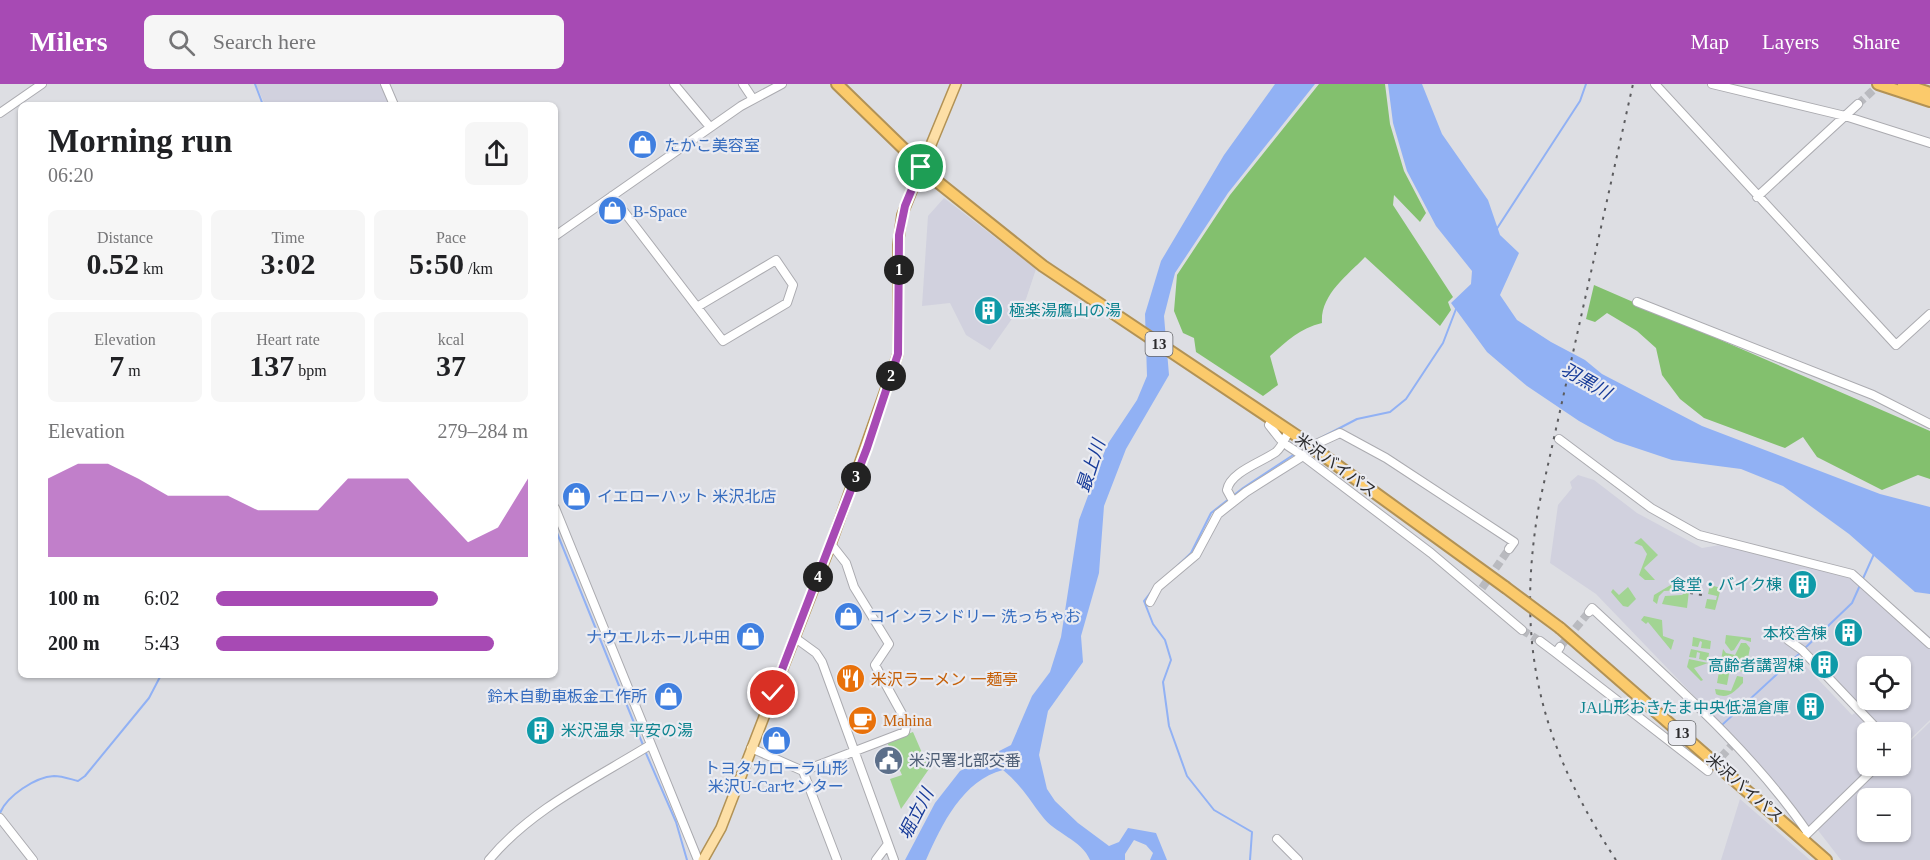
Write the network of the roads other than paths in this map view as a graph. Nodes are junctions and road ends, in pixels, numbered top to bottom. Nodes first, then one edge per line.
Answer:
1 (42, 84) edge
2 (385, 84) edge
3 (674, 84) edge
4 (743, 84) edge
5 (782, 84) edge
6 (837, 84) edge
7 (956, 84) edge
8 (1655, 84) edge
9 (1712, 84) edge
10 (1878, 84) edge
11 (1903, 84) edge
12 (1930, 93) edge
13 (753, 99) junction
14 (1930, 100) edge
15 (393, 102) edge
16 (1858, 104) tunnel mouth
17 (0, 113) edge
18 (1845, 116) junction
19 (710, 128) junction
20 (1930, 143) edge
21 (921, 167) junction
22 (612, 196) junction
23 (1757, 197) junction
24 (558, 234) edge
25 (1637, 302) dead end
26 (697, 307) junction
27 (1930, 314) edge
28 (1269, 418) junction
29 (1930, 424) edge
30 (1293, 434) junction
31 (1280, 439) dead end
32 (1559, 439) dead end
33 (1290, 447) dead end
34 (1309, 451) junction
35 (1231, 498) junction
36 (558, 515) edge
37 (831, 544) junction
38 (1509, 549) dead end
39 (1150, 602) dead end
40 (1588, 612) dead end
41 (1522, 630) tunnel mouth
42 (795, 637) junction
43 (1788, 640) dead end
44 (1540, 641) tunnel mouth
45 (1930, 644) edge
46 (1870, 722) edge
47 (650, 745) junction
48 (751, 748) junction
49 (854, 750) junction
50 (803, 771) junction
51 (1708, 771) dead end
52 (1867, 776) edge
53 (0, 818) edge
54 (1806, 835) junction
55 (1277, 839) dead end
56 (888, 844) junction
57 (893, 857) edge
58 (30, 859) edge
59 (489, 860) edge
60 (700, 860) edge
61 (837, 860) edge
62 (876, 860) edge
63 (1298, 860) edge
64 (1826, 860) edge

1 - 17 street
2 - 15 street
3 - 19 street
4 - 13 street
5 - 13 street
6 - 21 highway, 米沢バイパス / 13
7 - 21 main road
8 - 23 street
9 - 18 street
10 - 14 highway
11 - 12 highway
13 - 19 street
16 - 18 street
18 - 20 street
18 - 23 street
19 - 22 street
21 - 28 highway, 米沢バイパス / 13
21 - 37 main road
22 - 24 street
22 - 26 street
23 - 27 street
25 - 29 street
26 - 26 street
28 - 30 highway, 米沢バイパス / 13
28 - 31 street
30 - 34 highway, 米沢バイパス / 13, bridge
30 - 35 street
32 - 45 street
33 - 34 street
34 - 35 street
34 - 38 street
34 - 41 street
34 - 54 highway, 米沢バイパス / 13, bridge
35 - 39 street
36 - 47 street
37 - 42 main road
37 - 49 street
40 - 54 street
42 - 48 main road
42 - 49 street
43 - 46 street
44 - 51 street
47 - 59 street
47 - 60 street
48 - 50 street
48 - 60 main road
49 - 50 street
49 - 56 street
50 - 61 street
52 - 54 street
53 - 58 street
54 - 64 highway, 米沢バイパス / 13
55 - 63 street
56 - 57 street
56 - 62 street

